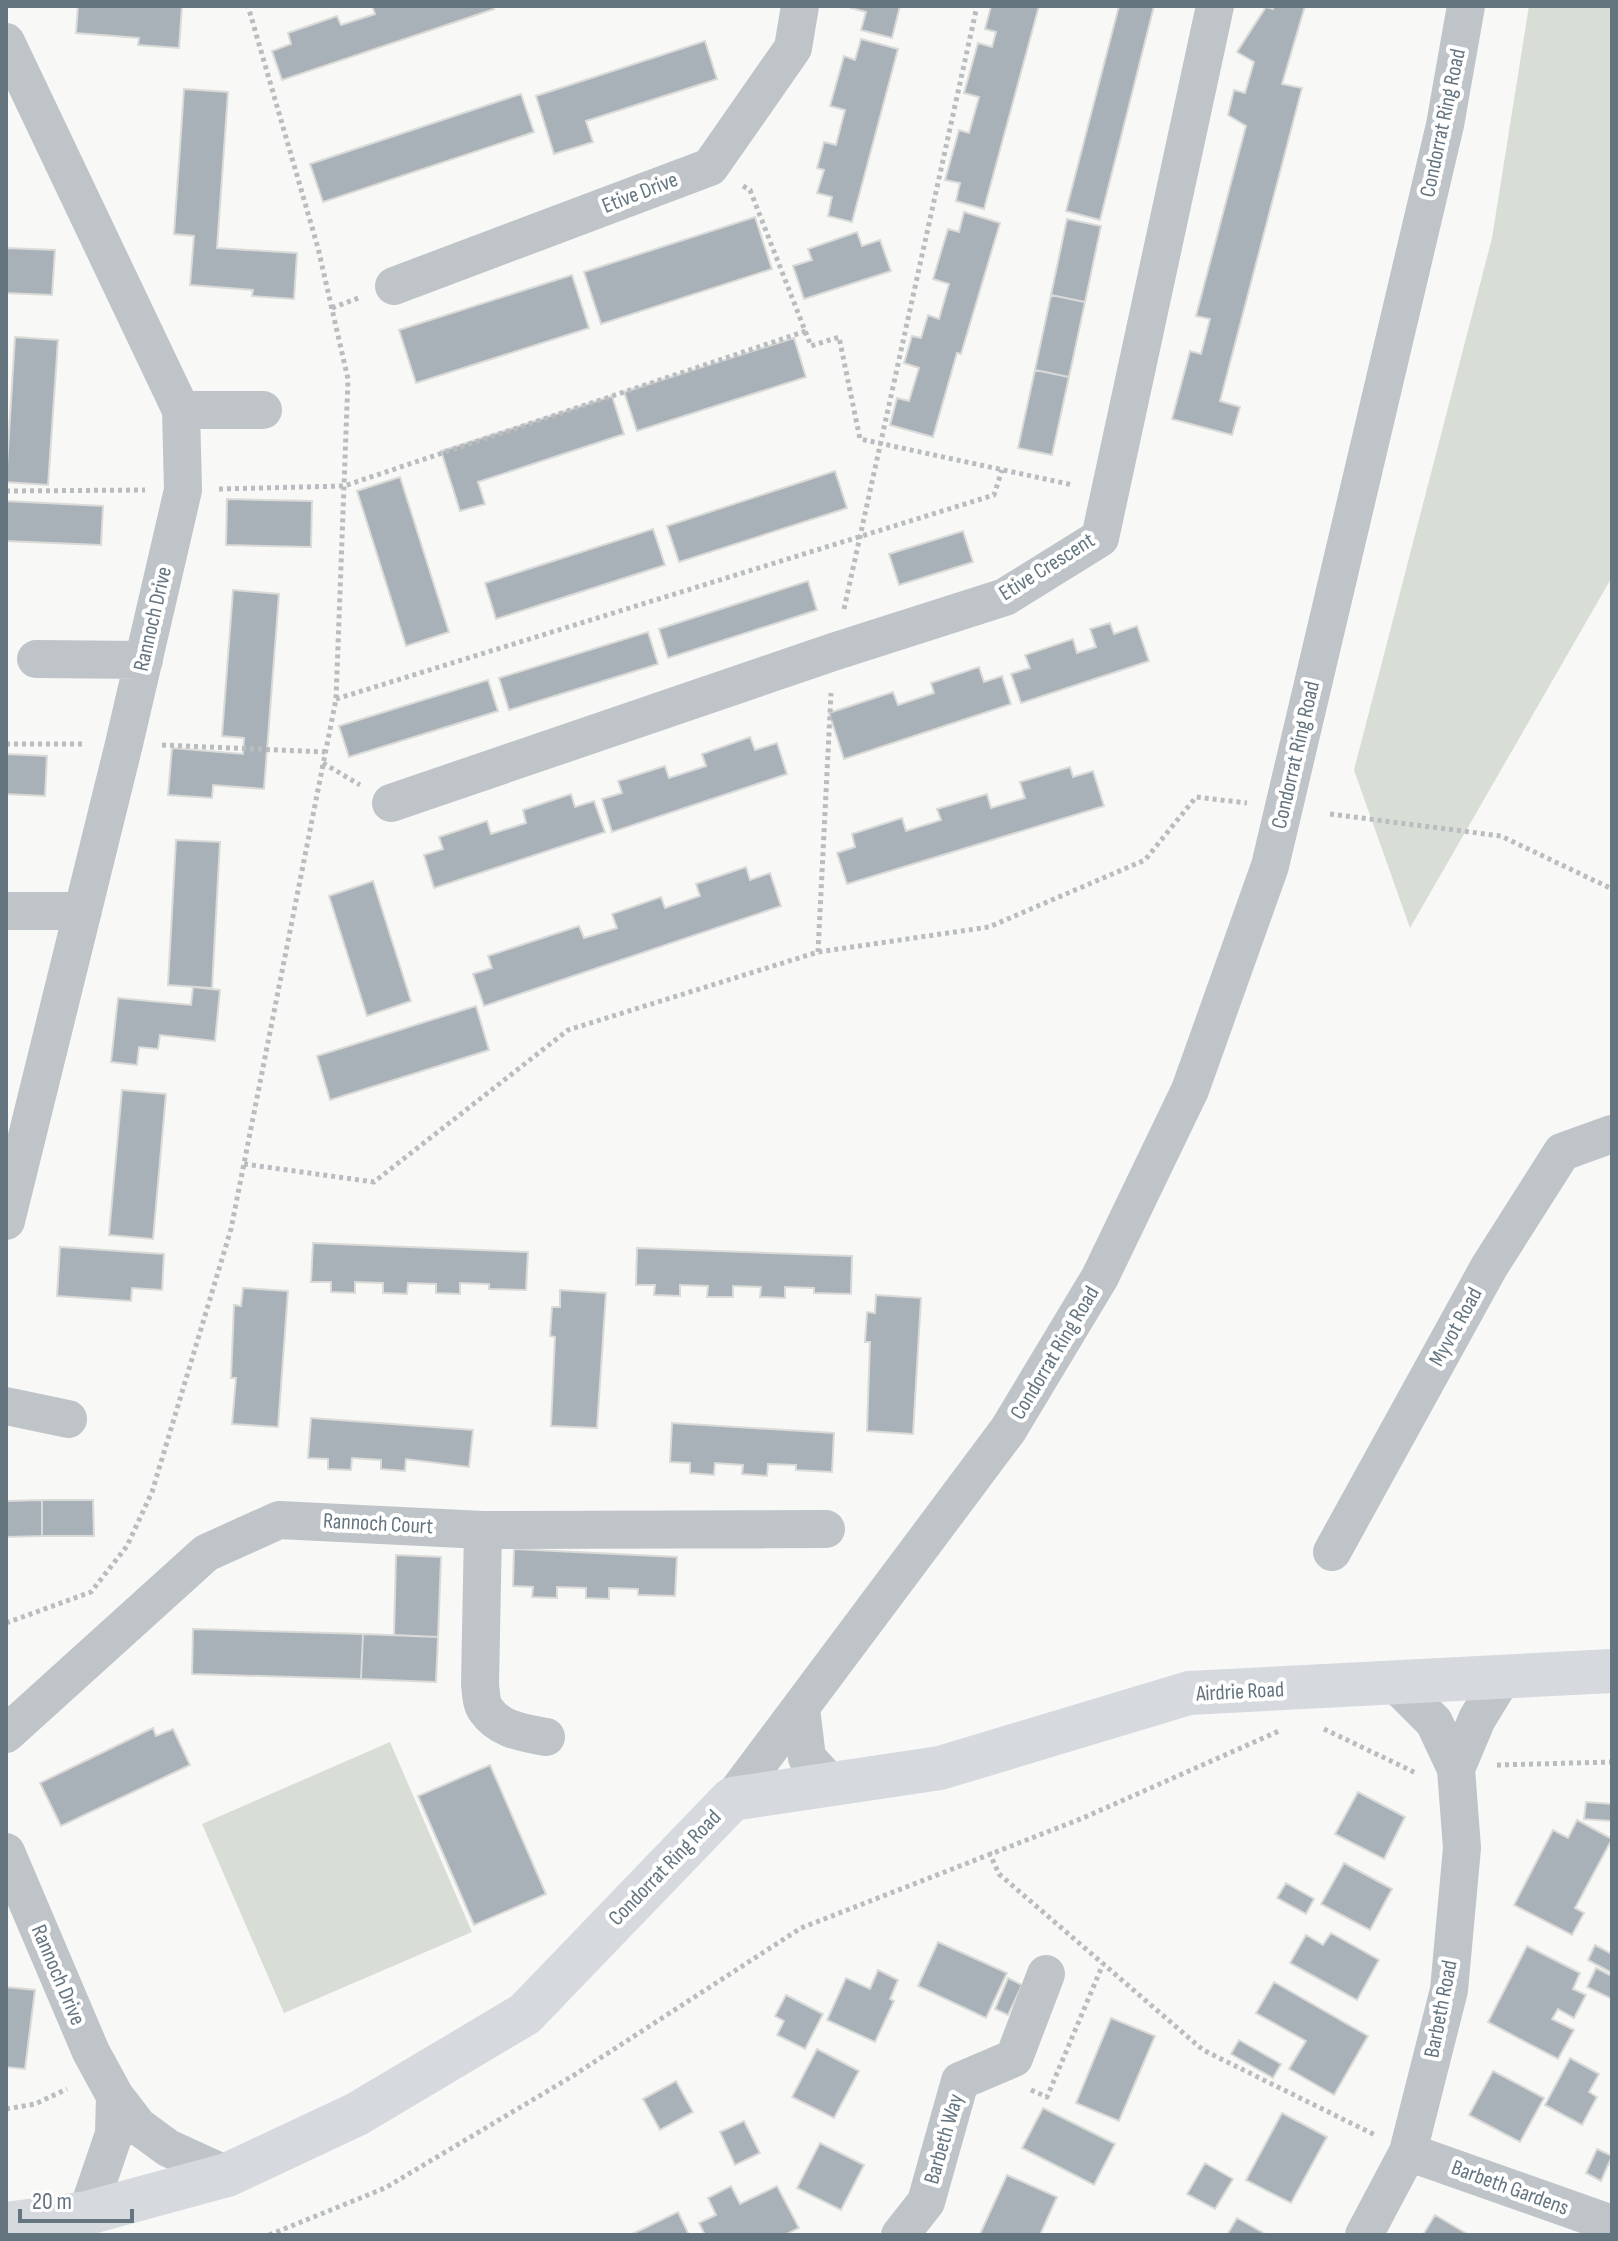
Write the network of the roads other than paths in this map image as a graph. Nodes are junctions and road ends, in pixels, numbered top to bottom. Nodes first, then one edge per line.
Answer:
1 (800, 6) edge
2 (1215, 6) edge
3 (1466, 6) edge
4 (6, 42) edge
5 (394, 286) dead end
6 (181, 410) junction
7 (263, 410) dead end
8 (36, 659) dead end
9 (144, 660) junction
10 (391, 803) dead end
11 (6, 911) edge
12 (83, 911) junction
13 (1612, 1134) edge
14 (13, 1167) edge
15 (6, 1221) edge
16 (6, 1406) edge
17 (68, 1419) dead end
18 (826, 1529) dead end
19 (483, 1530) junction
20 (1332, 1552) dead end
21 (1612, 1671) edge
22 (1502, 1678) junction
23 (1396, 1684) junction
24 (801, 1708) junction
25 (6, 1734) edge
26 (546, 1737) dead end
27 (1456, 1769) junction
28 (831, 1784) junction
29 (732, 1799) junction
30 (6, 1852) edge
31 (1046, 1974) dead end
32 (115, 2096) junction
33 (1408, 2152) junction
34 (227, 2175) junction
35 (87, 2213) junction
36 (6, 2224) edge
37 (1612, 2224) edge
38 (900, 2235) edge
39 (1364, 2235) edge

1 - 5 street, Etive Drive
2 - 10 street, Etive Crescent
3 - 24 street, Condorrat Ring Road
4 - 6 street, Rannoch Drive
6 - 7 street
6 - 9 street, Rannoch Drive
8 - 9 street
9 - 12 street, Rannoch Drive
11 - 12 street
12 - 14 street, Rannoch Drive
13 - 20 street, Myvot Road
14 - 15 street, Rannoch Drive
16 - 17 street
18 - 19 street, Rannoch Court
19 - 25 street, Rannoch Court
19 - 26 street
21 - 22 main road, Airdrie Road
22 - 23 main road, Airdrie Road
22 - 27 street, Barbeth Road
23 - 27 street, Barbeth Road
23 - 28 main road, Airdrie Road
24 - 28 street
24 - 29 street, Condorrat Ring Road
27 - 33 street, Barbeth Road
28 - 29 main road, Airdrie Road
29 - 34 main road, Condorrat Ring Road
30 - 32 street, Rannoch Drive
31 - 38 street, Barbeth Way
32 - 34 street, Rannoch Drive
32 - 35 street
33 - 37 street, Barbeth Gardens
33 - 39 street, Barbeth Road
34 - 35 main road, Condorrat Ring Road
35 - 36 main road, Condorrat Ring Road

